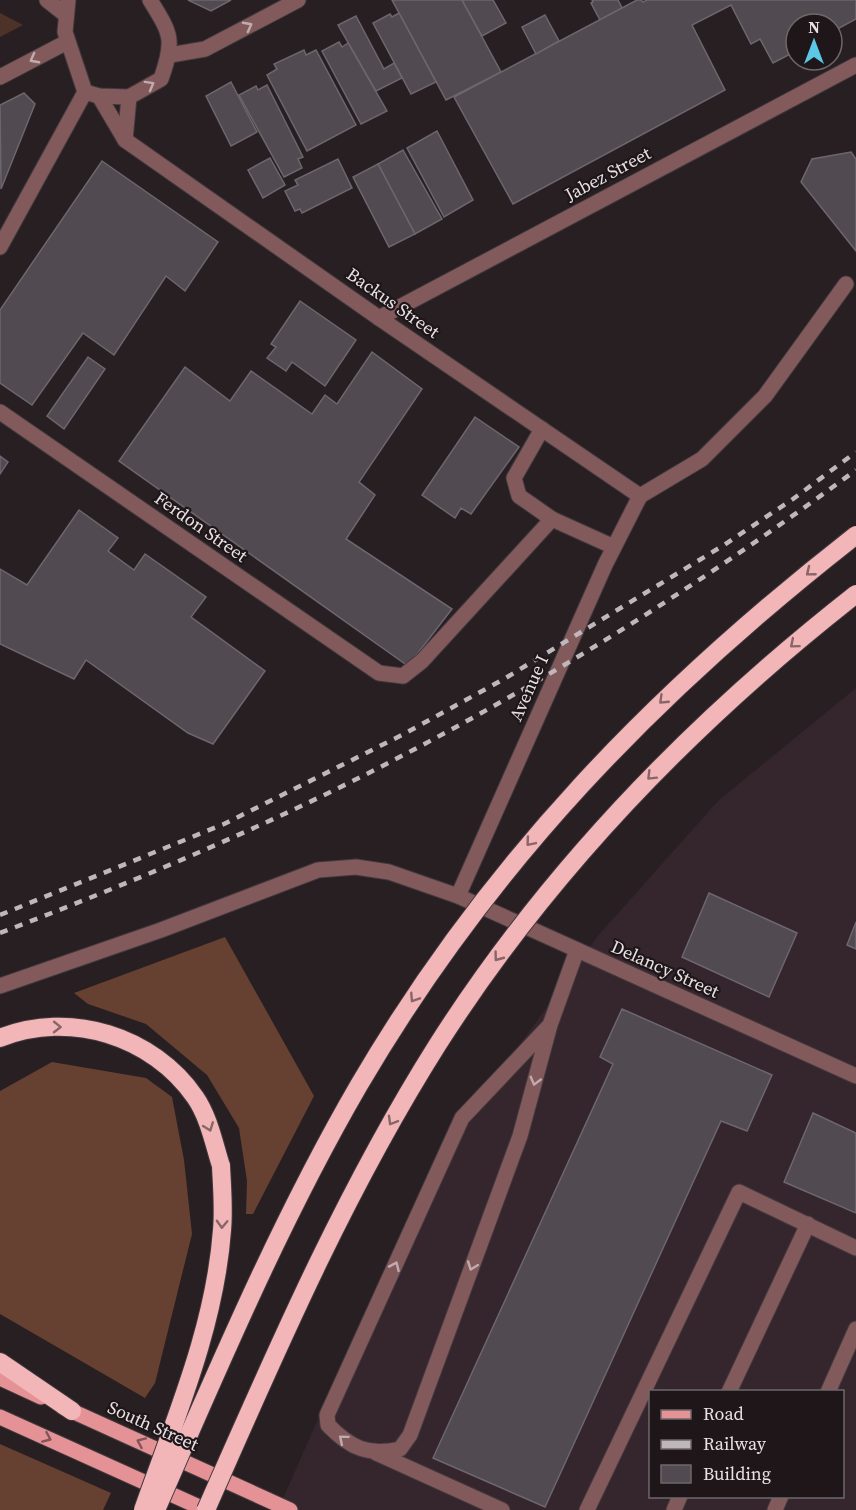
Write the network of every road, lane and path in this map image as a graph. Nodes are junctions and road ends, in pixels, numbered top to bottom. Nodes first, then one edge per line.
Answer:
1 (47, 0) edge
2 (150, 0) edge
3 (298, 0) edge
4 (67, 7) edge
5 (67, 42) junction
6 (170, 54) junction
7 (856, 65) edge
8 (0, 77) edge
9 (92, 94) junction
10 (129, 97) junction
11 (125, 140) junction
12 (0, 247) edge
13 (846, 284) dead end
14 (379, 318) junction
15 (0, 412) edge
16 (542, 429) junction
17 (639, 496) junction
18 (552, 519) junction
19 (856, 535) edge
20 (614, 547) junction
21 (856, 594) edge
22 (458, 896) junction
23 (577, 950) junction
24 (0, 986) edge
25 (550, 1025) junction
26 (0, 1038) edge
27 (856, 1076) edge
28 (808, 1224) junction
29 (856, 1248) edge
30 (856, 1329) edge
31 (0, 1362) edge
32 (0, 1378) edge
33 (730, 1390) edge
34 (829, 1390) edge
35 (72, 1411) junction
36 (0, 1417) edge
37 (373, 1452) junction
38 (144, 1510) edge
39 (156, 1510) edge
40 (206, 1510) edge
41 (290, 1510) edge
42 (502, 1510) edge
43 (587, 1510) edge

1 - 4 street
2 - 6 street
6 -> 3 street
4 - 5 street
5 -> 8 street
5 - 9 street
10 -> 6 street
7 - 14 street, Jabez Street
9 - 10 street
9 - 11 street
9 - 12 street
10 - 11 street
11 - 14 street, Backus Street
13 - 17 street
14 - 16 street, Backus Street
15 - 18 street, Ferdon Street
16 - 17 street, Backus Street
16 - 18 street
17 - 20 street, Avenue I
18 - 20 street
19 -> 39 highway, bridge
20 - 22 street, Avenue I
21 -> 40 highway, bridge
22 - 23 street, Delancy Street
22 - 24 street, Delancy Street
23 - 25 street
23 - 27 street, Delancy Street
25 -> 37 street
37 -> 25 street
26 -> 38 highway, bridge
28 - 29 street
28 - 33 street
28 - 43 street
30 - 34 street
31 - 35 highway
32 - 35 main road, South Street
41 -> 35 main road, South Street
36 -> 40 main road
37 - 42 street

